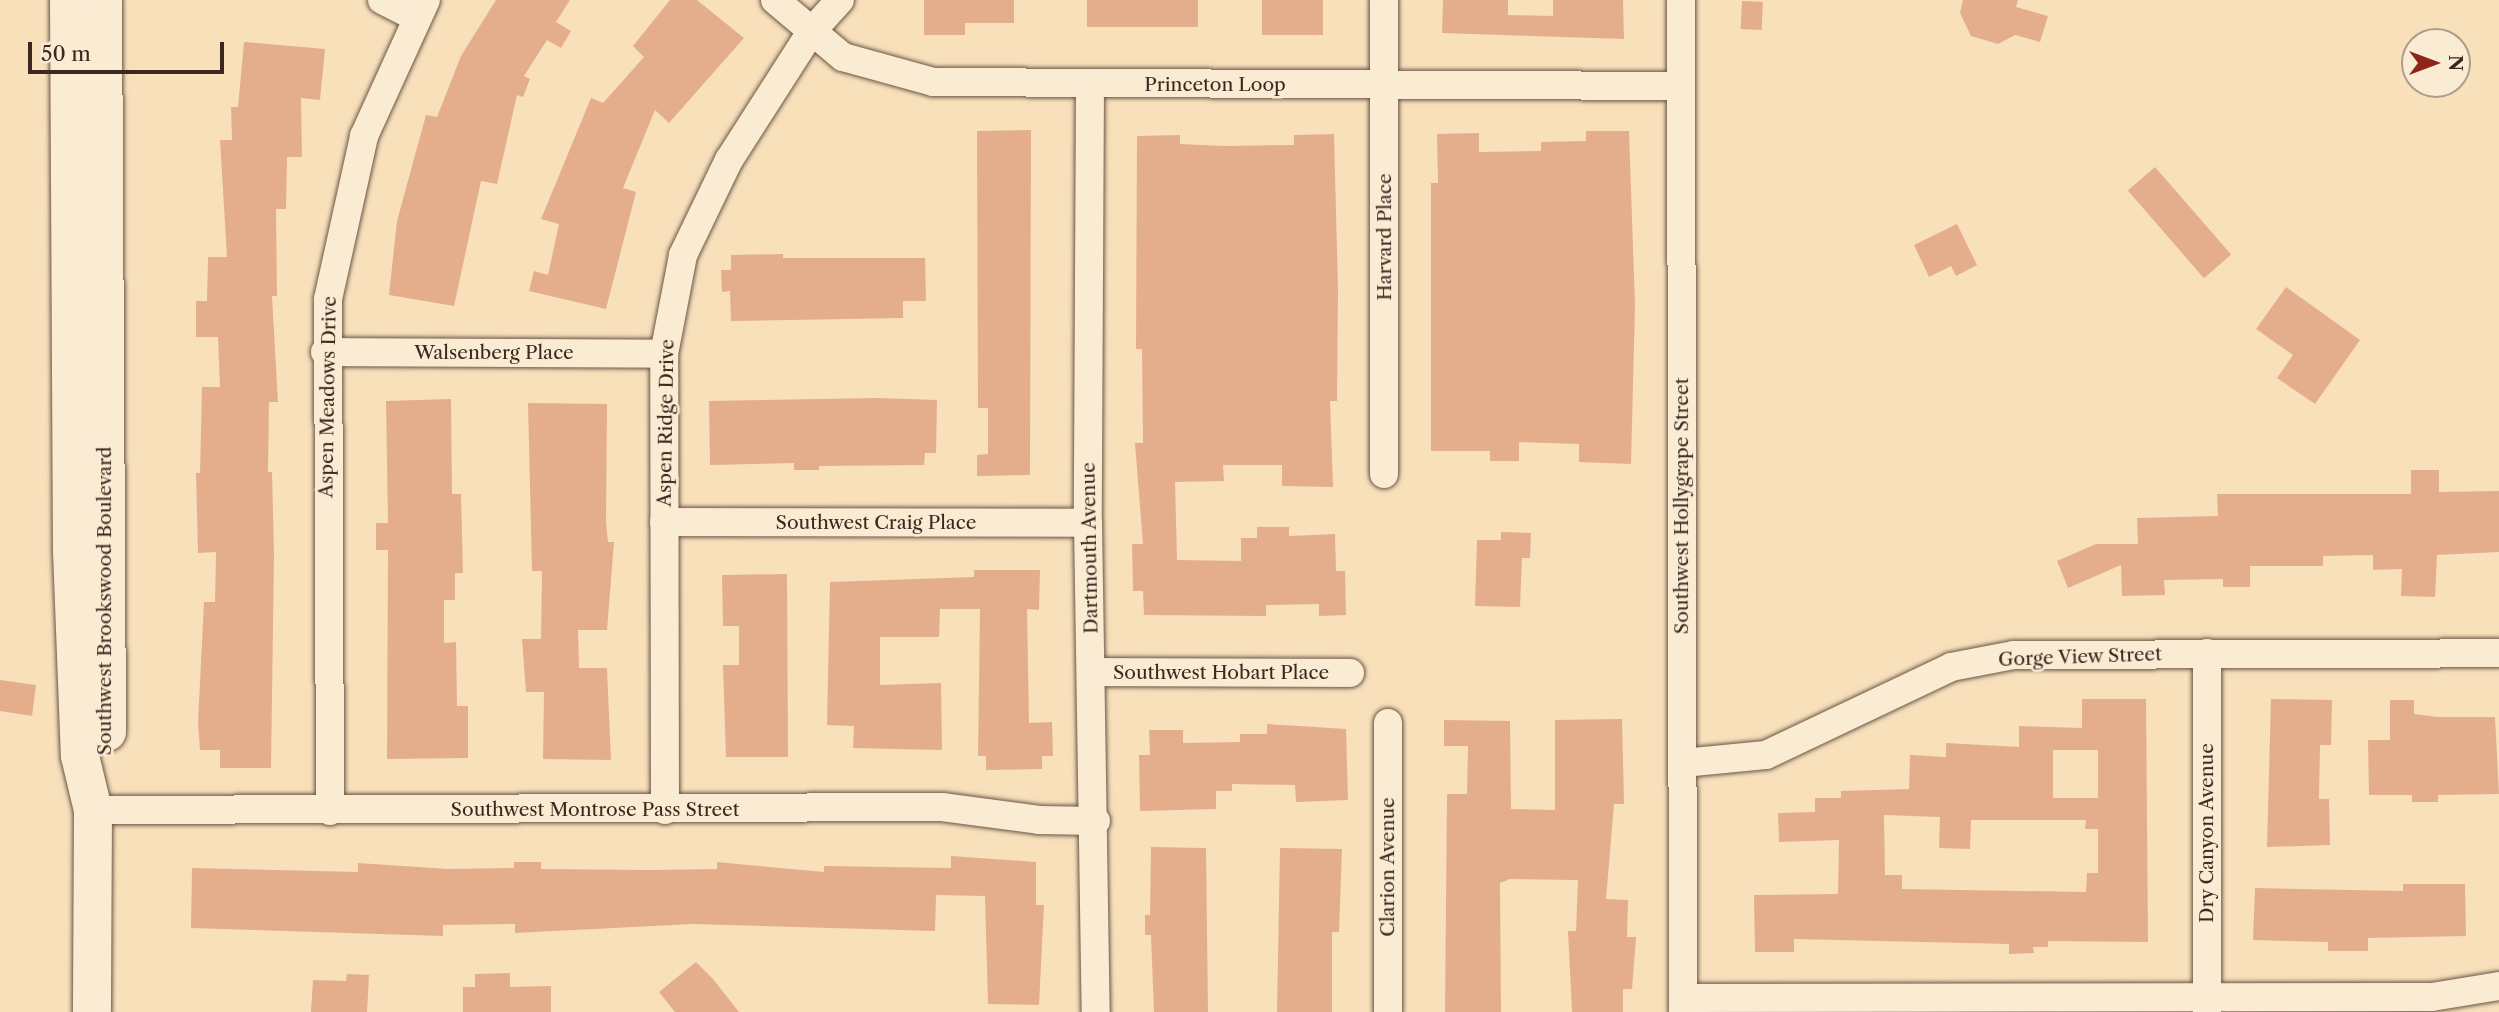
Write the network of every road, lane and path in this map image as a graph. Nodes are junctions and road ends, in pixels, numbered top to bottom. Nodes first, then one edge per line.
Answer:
1 (69, 0) edge
2 (103, 0) edge
3 (382, 0) edge
4 (775, 0) edge
5 (839, 0) edge
6 (1384, 0) edge
7 (1681, 0) edge
8 (421, 8) edge
9 (811, 32) junction
10 (1090, 85) junction
11 (1385, 85) junction
12 (1680, 86) junction
13 (325, 352) junction
14 (664, 354) junction
15 (1384, 474) dead end
16 (664, 522) junction
17 (1088, 523) junction
18 (2207, 653) junction
19 (2499, 653) edge
20 (1093, 672) junction
21 (1350, 673) dead end
22 (1388, 723) dead end
23 (1683, 763) junction
24 (93, 810) junction
25 (665, 810) junction
26 (330, 811) junction
27 (1096, 821) junction
28 (2499, 986) edge
29 (2207, 1004) edge
30 (1684, 1005) edge
31 (1896, 1005) edge
32 (92, 1012) edge
33 (1096, 1012) edge
34 (1388, 1012) edge

1 - 24 main road, Southwest Brookswood Boulevard
2 - 24 main road, Southwest Brookswood Boulevard
3 - 8 street
4 - 9 street, Princeton Loop
5 - 9 street, Aspen Ridge Drive
6 - 11 street, Harvard Place
7 - 12 street, Southwest Hollygrape Street
8 - 13 street, Aspen Meadows Drive
9 - 10 street, Princeton Loop
9 - 14 street, Aspen Ridge Drive
10 - 11 street, Princeton Loop
10 - 17 street, Dartmouth Avenue
11 - 12 street, Princeton Loop
11 - 15 street, Harvard Place
12 - 23 street, Southwest Hollygrape Street
13 - 14 street, Walsenberg Place
13 - 26 street, Aspen Meadows Drive
14 - 16 street, Aspen Ridge Drive
16 - 17 street, Southwest Craig Place
16 - 25 street, Aspen Ridge Drive
17 - 20 street, Dartmouth Avenue
18 - 19 street, Gorge View Street
18 - 23 street, Gorge View Street
18 - 29 street, Dry Canyon Avenue
20 - 21 street, Southwest Hobart Place
20 - 27 street, Dartmouth Avenue
22 - 34 street, Clarion Avenue
23 - 30 street, Southwest Hollygrape Street
24 - 26 street, Southwest Montrose Pass Street
24 - 32 main road
25 - 26 street, Southwest Montrose Pass Street
25 - 27 street, Southwest Montrose Pass Street
27 - 33 street, Dartmouth Avenue
28 - 29 street
29 - 31 street
30 - 31 street

